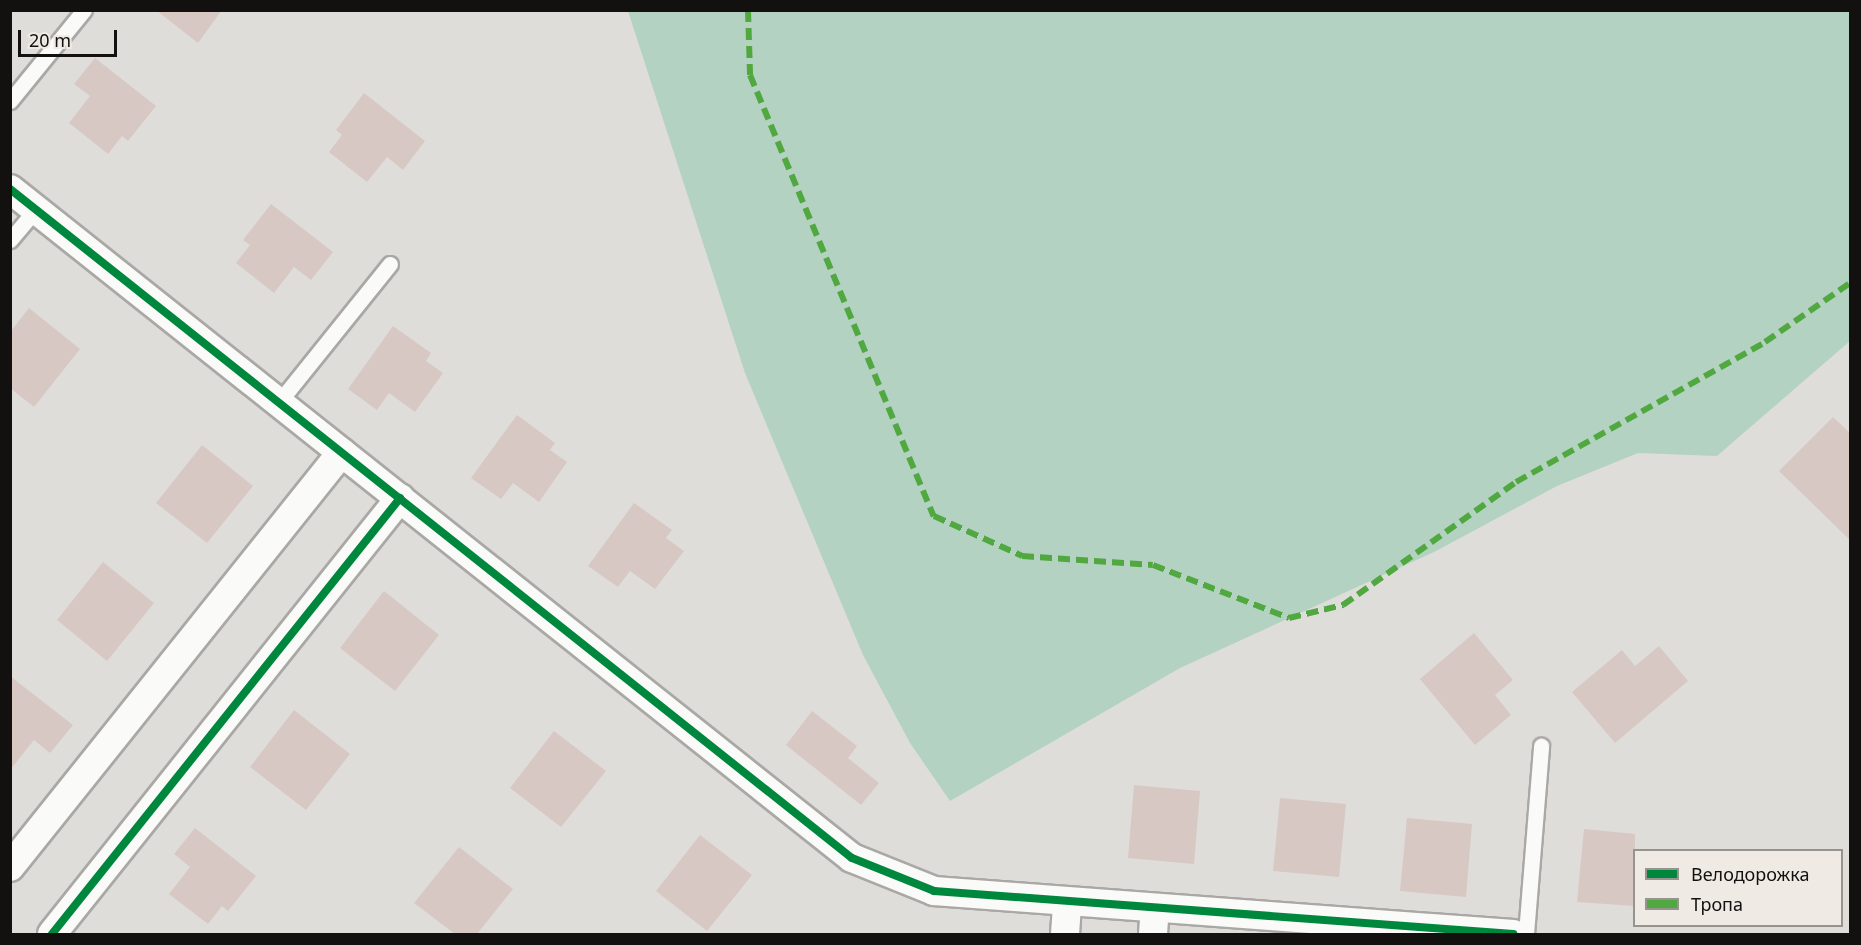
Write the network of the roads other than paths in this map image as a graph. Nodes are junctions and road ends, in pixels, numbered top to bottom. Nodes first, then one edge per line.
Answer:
1 (84, 10) edge
2 (10, 101) edge
3 (10, 189) edge
4 (36, 209) junction
5 (10, 240) edge
6 (390, 264) dead end
7 (279, 402) junction
8 (342, 452) junction
9 (400, 498) junction
10 (1541, 746) dead end
11 (10, 867) edge
12 (1067, 902) junction
13 (1154, 921) edge
14 (52, 934) edge
15 (1065, 934) edge
16 (1514, 934) edge
17 (1526, 934) edge

1 - 2 lane
3 - 4 street
4 - 5 lane
4 - 7 street
6 - 7 lane
7 - 8 street
8 - 9 street
8 - 11 street
9 - 12 street
9 - 14 street
10 - 17 lane
12 - 13 street
12 - 15 street
13 - 16 street

